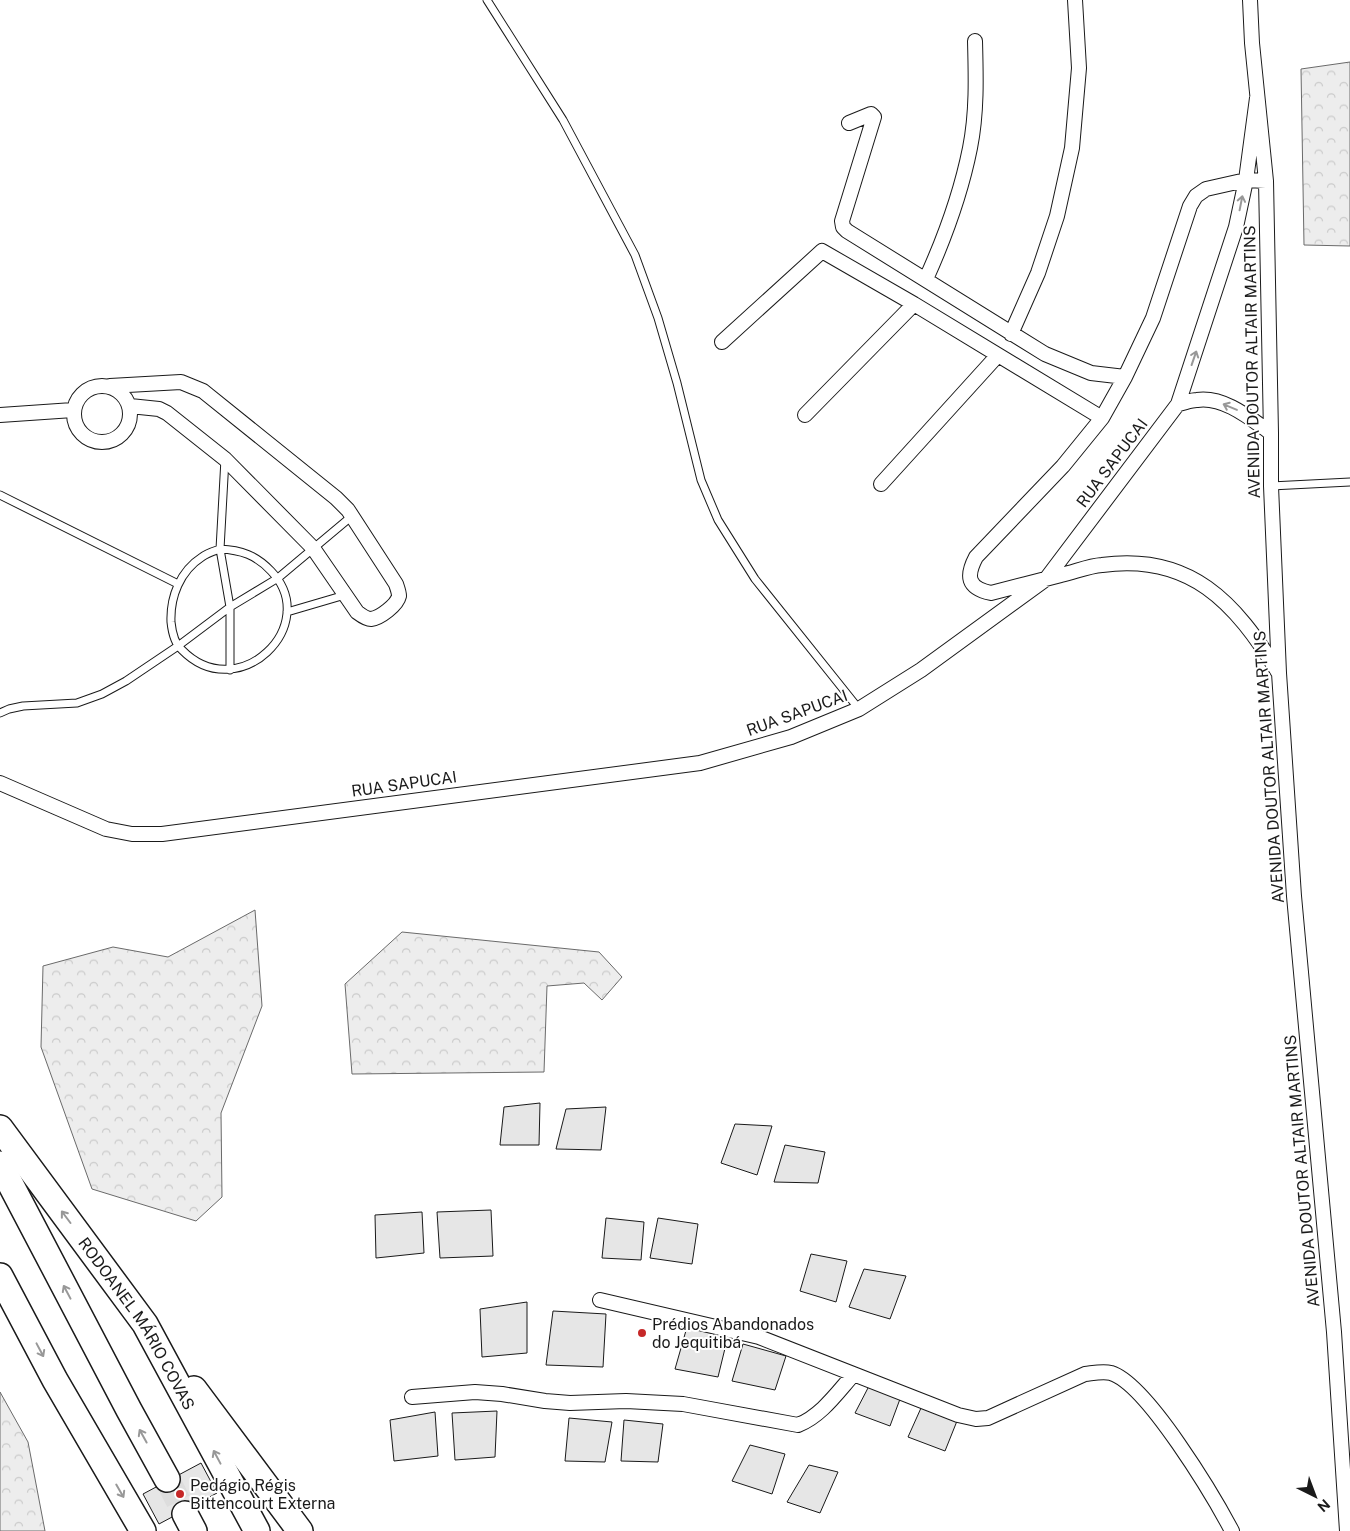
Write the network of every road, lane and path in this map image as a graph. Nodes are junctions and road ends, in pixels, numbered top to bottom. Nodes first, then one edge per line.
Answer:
1 (486, 0) edge
2 (1075, 0) edge
3 (1250, 0) edge
4 (975, 41) dead end
5 (1257, 98) junction
6 (849, 123) dead end
7 (1246, 180) junction
8 (1266, 181) junction
9 (926, 279) junction
10 (914, 304) junction
11 (1011, 334) junction
12 (722, 342) dead end
13 (998, 355) junction
14 (1125, 377) junction
15 (110, 386) junction
16 (1178, 404) junction
17 (130, 406) junction
18 (73, 410) junction
19 (0, 415) edge
20 (806, 415) dead end
21 (1102, 418) junction
22 (1272, 433) junction
23 (225, 459) junction
24 (1350, 482) edge
25 (881, 484) dead end
26 (1271, 486) junction
27 (0, 495) edge
28 (352, 516) junction
29 (313, 548) junction
30 (220, 549) junction
31 (278, 578) junction
32 (1046, 579) junction
33 (178, 584) junction
34 (345, 595) junction
35 (230, 607) junction
36 (287, 612) junction
37 (178, 646) junction
38 (230, 670) junction
39 (1279, 673) junction
40 (859, 709) junction
41 (0, 713) edge
42 (0, 783) edge
43 (0, 1128) edge
44 (0, 1164) edge
45 (0, 1276) edge
46 (600, 1300) dead end
47 (144, 1324) junction
48 (853, 1375) junction
49 (412, 1398) dead end
50 (167, 1479) tunnel mouth
51 (143, 1531) edge
52 (257, 1531) edge
53 (300, 1531) edge
54 (1232, 1531) edge
55 (1348, 1531) edge

1 - 40 lane
2 - 11 street
3 - 5 street, AVENIDA DOUTOR ALTAIR MARTINS
4 - 9 street
5 - 7 street, RUA SAPUCAI
5 - 8 street, AVENIDA DOUTOR ALTAIR MARTINS
6 - 9 street
7 - 8 street
7 - 14 street
16 -> 7 street, RUA SAPUCAI
8 - 22 street, AVENIDA DOUTOR ALTAIR MARTINS
9 - 11 street
10 - 12 street
10 - 13 street
10 - 20 street
11 - 14 street
13 - 21 street
13 - 25 street
14 - 21 street
15 - 17 street
15 - 18 street
15 - 28 street
22 -> 16 street
16 - 32 street, RUA SAPUCAI
17 - 18 street
17 - 23 street
18 - 19 street
21 - 32 street
22 - 26 street, AVENIDA DOUTOR ALTAIR MARTINS
23 - 29 street
23 - 30 lane
24 - 26 lane
26 - 39 street, AVENIDA DOUTOR ALTAIR MARTINS
27 - 33 lane
28 - 29 lane
28 - 34 street
29 - 31 lane
29 - 34 street
30 - 31 lane
30 - 33 lane
30 - 35 lane
31 - 35 lane
31 - 36 lane
32 - 39 street
32 - 40 street, RUA SAPUCAI
33 - 37 lane
34 - 36 lane
35 - 37 lane
35 - 38 lane
36 - 38 lane
37 - 38 lane
37 - 41 lane
39 - 55 street, AVENIDA DOUTOR ALTAIR MARTINS
40 - 42 street, RUA SAPUCAI
47 -> 43 highway, RODOANEL MÁRIO COVAS
50 -> 44 highway
45 -> 51 highway
46 - 48 street
52 -> 47 highway, RODOANEL MÁRIO COVAS
47 - 53 highway
48 - 49 street
48 - 54 street

